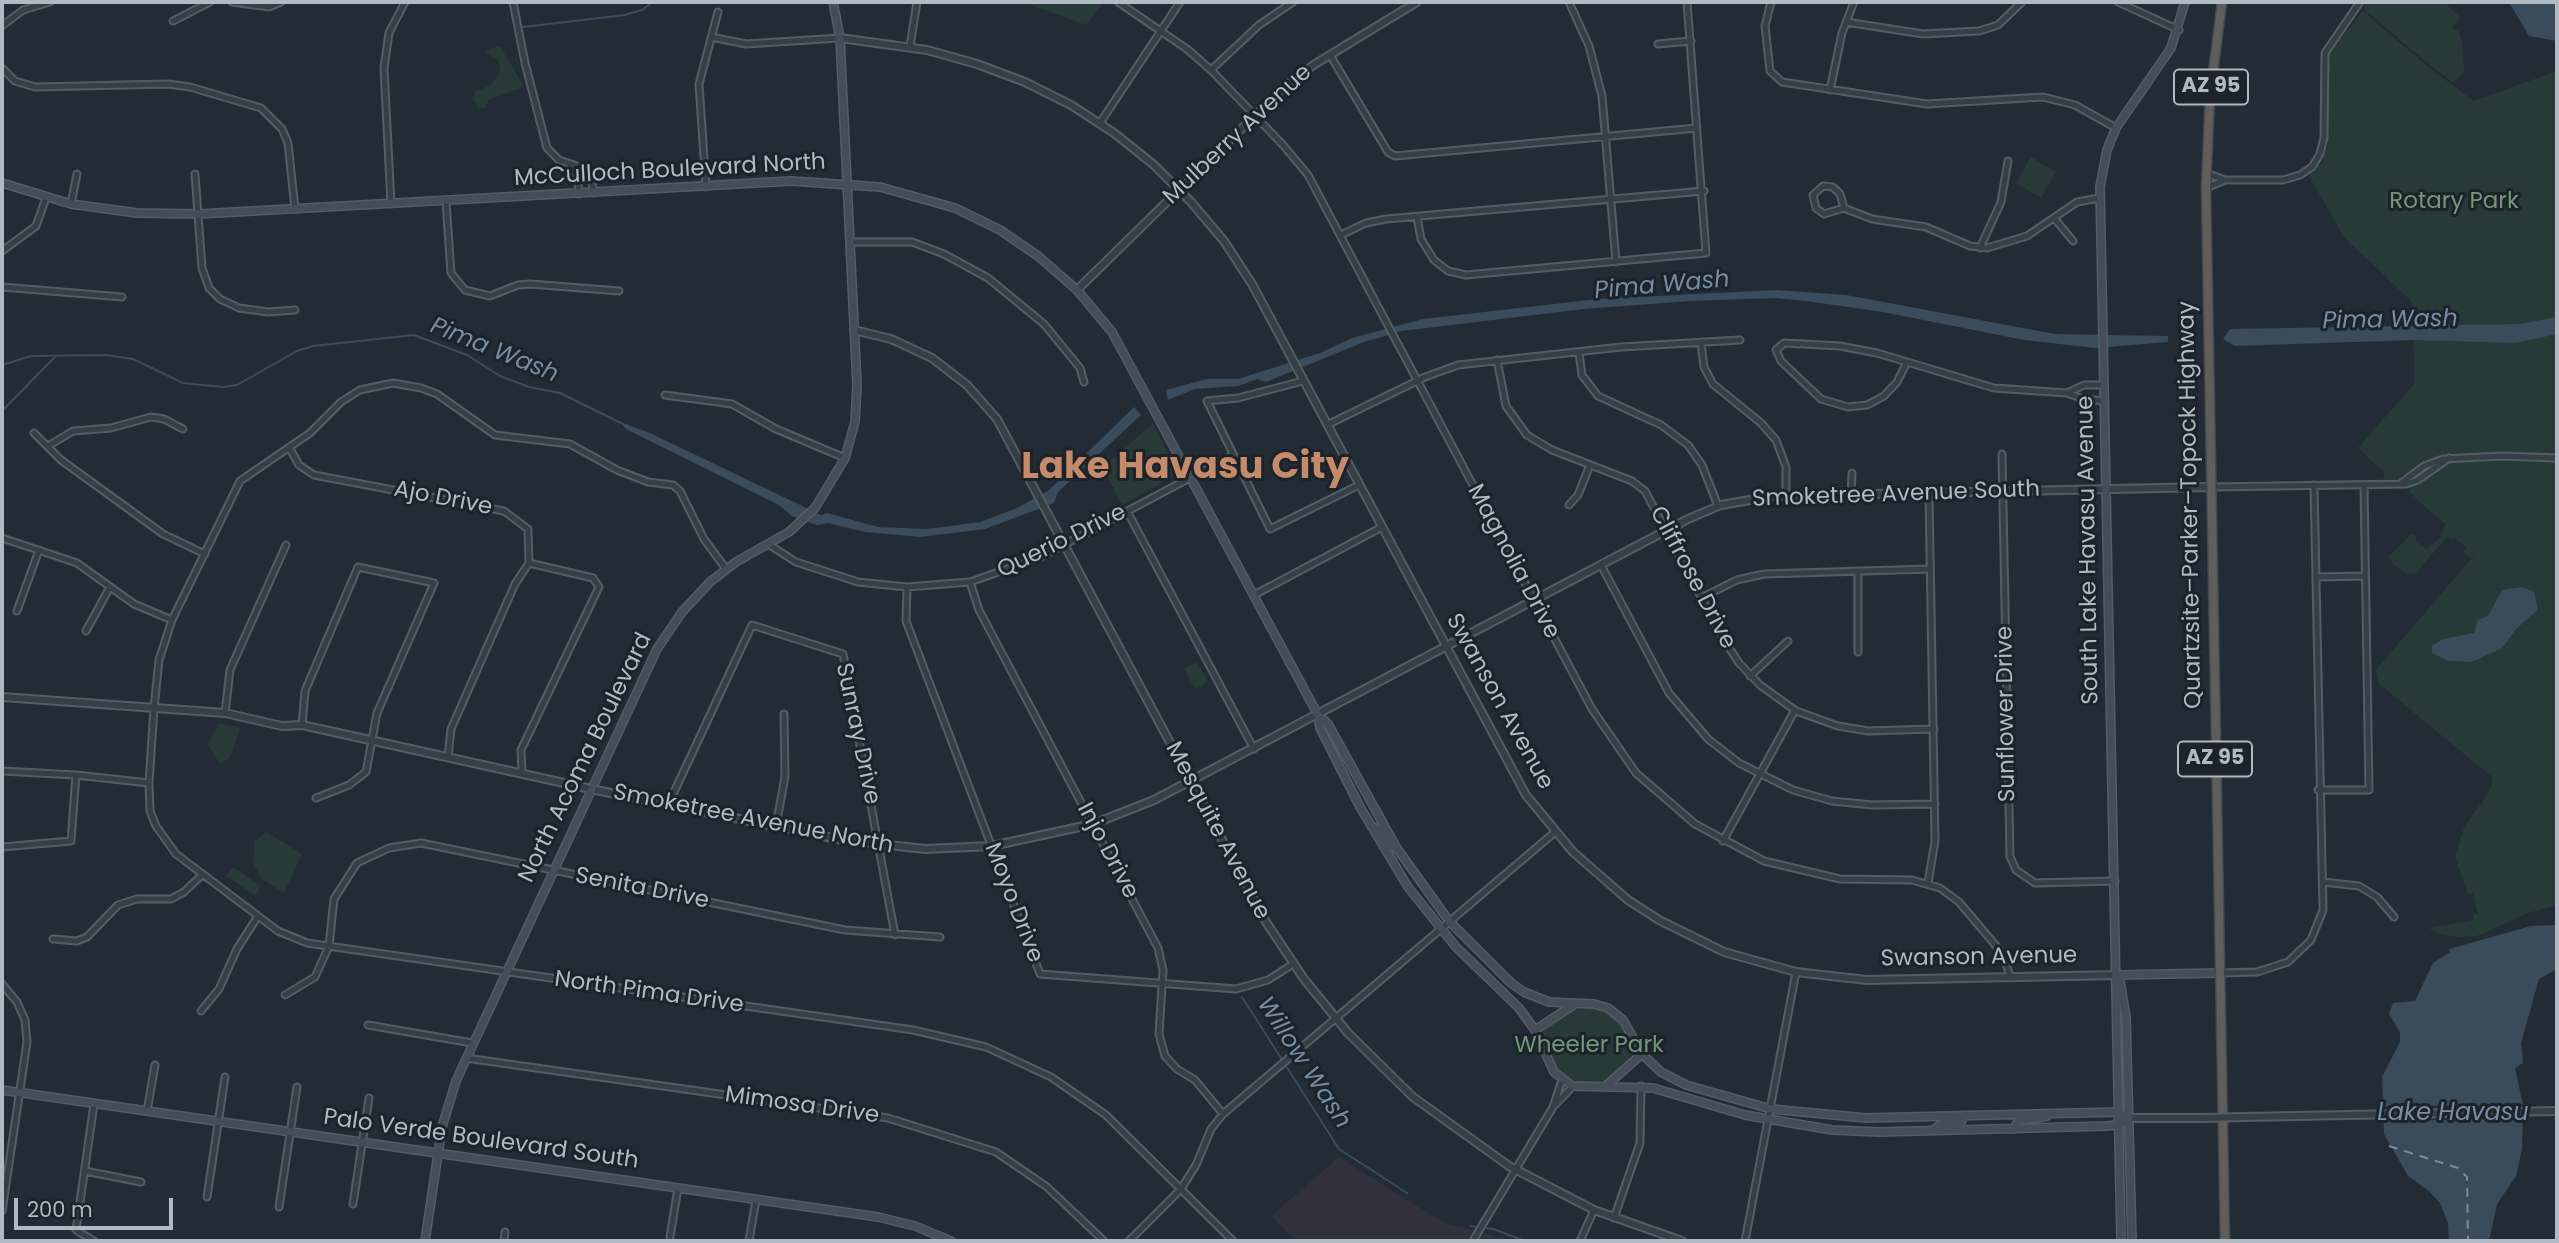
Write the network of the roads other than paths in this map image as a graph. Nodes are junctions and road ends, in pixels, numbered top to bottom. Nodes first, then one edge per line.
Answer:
1 (50, 2) edge
2 (210, 2) edge
3 (232, 2) edge
4 (281, 2) edge
5 (405, 2) edge
6 (513, 2) edge
7 (833, 2) edge
8 (917, 2) edge
9 (1118, 2) edge
10 (1180, 2) edge
11 (1293, 2) edge
12 (1417, 2) edge
13 (1569, 2) edge
14 (1687, 2) edge
15 (1771, 2) edge
16 (1854, 2) edge
17 (2118, 2) edge
18 (2185, 2) edge
19 (2222, 2) edge
20 (2360, 2) edge
21 (2018, 3) edge
22 (718, 12) dead end
23 (173, 21) dead end
24 (1846, 22) junction
25 (2, 26) edge
26 (2179, 30) junction
27 (1161, 31) junction
28 (711, 37) junction
29 (839, 38) junction
30 (1691, 41) junction
31 (1658, 44) dead end
32 (910, 46) junction
33 (1330, 55) junction
34 (2, 68) edge
35 (1211, 70) junction
36 (1830, 90) junction
37 (1254, 116) junction
38 (1100, 123) junction
39 (1697, 128) junction
40 (2116, 128) junction
41 (1606, 137) junction
42 (2008, 161) dead end
43 (569, 164) junction
44 (2206, 173) junction
45 (77, 174) dead end
46 (195, 174) dead end
47 (2225, 180) junction
48 (2, 183) edge
49 (846, 183) junction
50 (706, 187) junction
51 (2206, 188) junction
52 (1179, 189) junction
53 (1704, 191) junction
54 (594, 192) junction
55 (579, 194) junction
56 (46, 198) junction
57 (2100, 198) junction
58 (1612, 200) junction
59 (446, 201) junction
60 (71, 204) junction
61 (391, 204) junction
62 (1844, 208) junction
63 (295, 209) junction
64 (199, 214) junction
65 (1417, 217) junction
66 (2054, 218) junction
67 (1341, 235) junction
68 (2073, 241) dead end
69 (850, 242) junction
70 (1980, 248) junction
71 (2, 251) edge
72 (1616, 261) junction
73 (2, 287) edge
74 (1077, 290) junction
75 (619, 291) dead end
76 (122, 297) dead end
77 (295, 310) dead end
78 (854, 330) junction
79 (1740, 340) dead end
80 (1701, 342) junction
81 (1580, 353) junction
82 (1497, 360) junction
83 (1907, 362) junction
84 (1303, 381) junction
85 (1084, 382) dead end
86 (1416, 382) junction
87 (2104, 385) junction
88 (2067, 393) junction
89 (665, 395) dead end
90 (2105, 401) junction
91 (1327, 425) junction
92 (183, 429) dead end
93 (34, 433) dead end
94 (48, 446) junction
95 (289, 447) junction
96 (2002, 454) dead end
97 (1233, 455) junction
98 (845, 458) junction
99 (2557, 458) edge
100 (1590, 465) junction
101 (1852, 473) dead end
102 (1191, 477) junction
103 (1359, 485) junction
104 (2314, 485) junction
105 (2364, 485) junction
106 (2209, 487) junction
107 (2106, 490) junction
108 (2003, 491) junction
109 (1929, 494) junction
110 (1851, 495) junction
111 (1786, 496) junction
112 (1569, 505) dead end
113 (1718, 506) junction
114 (1127, 511) junction
115 (1382, 527) junction
116 (1666, 530) junction
117 (2, 538) edge
118 (768, 544) junction
119 (1065, 544) junction
120 (286, 545) dead end
121 (39, 550) junction
122 (205, 554) junction
123 (529, 563) junction
124 (1601, 565) junction
125 (726, 569) junction
126 (1930, 569) junction
127 (1858, 572) junction
128 (2365, 576) junction
129 (2316, 577) junction
130 (970, 582) junction
131 (110, 587) junction
132 (907, 587) junction
133 (1254, 595) junction
134 (1701, 598) junction
135 (1534, 600) junction
136 (17, 611) dead end
137 (172, 620) junction
138 (86, 631) dead end
139 (1788, 641) dead end
140 (1445, 648) junction
141 (1858, 652) dead end
142 (1750, 676) junction
143 (2, 696) edge
144 (154, 708) junction
145 (1795, 710) junction
146 (225, 713) junction
147 (784, 714) dead end
148 (1318, 716) junction
149 (302, 724) junction
150 (1934, 729) junction
151 (372, 742) junction
152 (1254, 749) junction
153 (448, 757) junction
154 (2, 771) edge
155 (522, 772) junction
156 (76, 775) junction
157 (1759, 775) junction
158 (1191, 782) junction
159 (149, 783) junction
160 (591, 789) junction
161 (2318, 790) junction
162 (316, 798) dead end
163 (1935, 804) junction
164 (668, 805) junction
165 (1093, 824) junction
166 (776, 826) junction
167 (1370, 827) junction
168 (1555, 832) junction
169 (1723, 841) junction
170 (879, 845) junction
171 (992, 846) junction
172 (2, 847) edge
173 (1396, 847) junction
174 (553, 871) junction
175 (203, 874) junction
176 (2115, 881) junction
177 (2323, 882) junction
178 (1928, 883) junction
179 (258, 916) junction
180 (2394, 917) dead end
181 (1449, 921) junction
182 (1440, 929) junction
183 (895, 935) junction
184 (940, 937) dead end
185 (53, 939) dead end
186 (329, 946) junction
187 (1293, 964) junction
188 (1796, 972) junction
189 (2219, 972) junction
190 (505, 973) junction
191 (2118, 975) junction
192 (2010, 976) junction
193 (2, 984) edge
194 (1162, 984) junction
195 (285, 995) dead end
196 (1576, 1004) junction
197 (201, 1011) dead end
198 (1335, 1018) junction
199 (368, 1025) dead end
200 (1535, 1030) junction
201 (472, 1043) junction
202 (1642, 1054) junction
203 (466, 1058) junction
204 (155, 1065) dead end
205 (225, 1077) dead end
206 (1562, 1080) junction
207 (1607, 1085) junction
208 (1573, 1086) junction
209 (1642, 1086) junction
210 (297, 1087) dead end
211 (2, 1090) edge
212 (20, 1092) junction
213 (369, 1098) dead end
214 (94, 1104) junction
215 (1553, 1107) junction
216 (1771, 1109) junction
217 (147, 1111) junction
218 (2557, 1111) edge
219 (1223, 1114) junction
220 (2051, 1114) junction
221 (1965, 1116) junction
222 (2121, 1118) junction
223 (1768, 1120) junction
224 (218, 1121) junction
225 (2014, 1129) junction
226 (1932, 1131) junction
227 (290, 1132) junction
228 (362, 1142) junction
229 (438, 1154) junction
230 (1515, 1170) junction
231 (85, 1171) junction
232 (141, 1182) dead end
233 (678, 1188) junction
234 (1181, 1189) junction
235 (207, 1197) dead end
236 (757, 1200) junction
237 (353, 1204) dead end
238 (279, 1207) dead end
239 (1594, 1210) junction
240 (2, 1211) edge
241 (1614, 1219) junction
242 (505, 1232) dead end
243 (670, 1237) dead end
244 (1474, 1239) dead end
245 (94, 1241) edge
246 (425, 1241) edge
247 (504, 1241) edge
248 (749, 1241) edge
249 (951, 1241) edge
250 (1104, 1241) edge
251 (1129, 1241) edge
252 (1233, 1241) edge
253 (1580, 1241) edge
254 (1682, 1241) edge
255 (1745, 1241) edge
256 (2121, 1241) edge
257 (2132, 1241) edge
258 (2225, 1241) edge

1 - 25 street
2 - 23 street
3 - 4 street
5 - 61 street
6 - 43 street
7 - 29 main road, North Acoma Boulevard
8 - 32 street
9 - 27 street, Magnolia Drive
10 - 27 street
11 - 35 street
12 - 33 street, Mulberry Avenue
13 - 41 street
14 - 30 street
15 - 36 street
16 - 24 street
17 - 26 street
18 - 26 main road, South Lake Havasu Avenue
19 - 44 highway, AZ 95
20 - 47 street
21 - 24 street
22 - 28 street
24 - 36 street
26 - 40 main road, South Lake Havasu Avenue
27 - 35 street, Magnolia Drive
27 - 38 street
28 - 29 street, Swanson Avenue
28 - 50 street
29 - 32 street, Swanson Avenue
29 - 49 main road, North Acoma Boulevard
30 - 31 street
30 - 39 street
32 - 38 street, Swanson Avenue
33 - 37 street, Mulberry Avenue
33 - 41 street
34 - 63 street
35 - 37 street, Magnolia Drive
36 - 40 street
37 - 52 street, Mulberry Avenue
37 - 67 street, Magnolia Drive
38 - 52 street, Swanson Avenue
39 - 41 street
39 - 53 street
40 - 57 main road, South Lake Havasu Avenue
41 - 58 street
42 - 70 street
43 - 54 street
43 - 55 street
44 - 47 street
44 - 51 highway, AZ 95
45 - 60 street
46 - 64 street
47 - 51 street
48 - 56 main road, McCulloch Boulevard North
49 - 50 main road, McCulloch Boulevard North
49 - 69 main road, North Acoma Boulevard
49 - 74 main road, McCulloch Boulevard North
50 - 54 main road, McCulloch Boulevard North
51 - 106 highway, Quartzsite–Parker–Topock Highway / AZ 95
52 - 74 street, Mulberry Avenue
52 - 84 street, Swanson Avenue
53 - 58 street
53 - 72 street
54 - 55 main road, McCulloch Boulevard North
55 - 59 main road, McCulloch Boulevard North
56 - 60 main road, McCulloch Boulevard North
56 - 71 street
57 - 66 street
57 - 87 main road, South Lake Havasu Avenue
58 - 65 street
58 - 72 street
59 - 61 main road, McCulloch Boulevard North
59 - 75 street
60 - 64 main road, McCulloch Boulevard North
61 - 63 main road, McCulloch Boulevard North
62 - 62 street
62 - 70 street
63 - 64 main road, McCulloch Boulevard North
64 - 77 street
65 - 67 street
65 - 72 street
66 - 68 street
66 - 70 street
67 - 86 street, Magnolia Drive
69 - 78 main road, North Acoma Boulevard
69 - 85 street
73 - 76 street
74 - 102 main road, McCulloch Boulevard North
78 - 98 main road, North Acoma Boulevard
78 - 119 street, Mesquite Avenue
79 - 80 street
80 - 81 street
80 - 111 street
81 - 82 street
81 - 113 street
82 - 86 street
82 - 100 street, Cliffrose Drive
83 - 83 street
83 - 88 street
84 - 91 street, Swanson Avenue
84 - 97 street
86 - 91 street
86 - 135 street, Magnolia Drive
87 - 88 street
87 - 90 main road, South Lake Havasu Avenue
88 - 90 street
89 - 98 street
90 - 107 main road, South Lake Havasu Avenue
91 - 103 street, Swanson Avenue
92 - 94 street
93 - 94 street
94 - 122 street
95 - 122 street, North Pima Drive
95 - 123 street, Ajo Drive
95 - 125 street, North Pima Drive
96 - 108 street, Sunflower Drive
97 - 102 street, Querio Drive
97 - 103 street
98 - 118 main road, North Acoma Boulevard
99 - 105 street, Smoketree Avenue South
100 - 112 street
100 - 116 street, Cliffrose Drive
101 - 110 street
102 - 114 street, Querio Drive
102 - 133 main road, McCulloch Boulevard North
103 - 115 street, Swanson Avenue
104 - 105 street, Smoketree Avenue South
104 - 106 street, Smoketree Avenue South
104 - 129 street, Swanson Avenue
105 - 128 street
106 - 107 street, Smoketree Avenue South
106 - 189 highway, Quartzsite–Parker–Topock Highway / AZ 95
107 - 108 street, Smoketree Avenue South
107 - 176 main road, South Lake Havasu Avenue
108 - 109 street, Smoketree Avenue South
108 - 176 street, Sunflower Drive
109 - 110 street, Smoketree Avenue South
109 - 126 street
110 - 111 street, Smoketree Avenue South
111 - 113 street, Smoketree Avenue South
113 - 116 street, Smoketree Avenue South
114 - 119 street, Querio Drive
114 - 152 street
115 - 133 street
115 - 140 street, Swanson Avenue
116 - 124 street, Smoketree Avenue South
116 - 134 street, Cliffrose Drive
117 - 121 street
118 - 125 main road, North Acoma Boulevard
118 - 132 street, Querio Drive
119 - 130 street, Querio Drive
119 - 158 street, Mesquite Avenue
120 - 146 street
121 - 131 street
121 - 136 street
122 - 137 street, North Pima Drive
123 - 153 street
123 - 155 street
124 - 135 street, Smoketree Avenue South
124 - 157 street
125 - 160 main road, North Acoma Boulevard
126 - 127 street
126 - 150 street
127 - 134 street
127 - 141 street
128 - 129 street
128 - 161 street
129 - 161 street, Swanson Avenue
130 - 132 street, Querio Drive
130 - 165 street, Injo Drive
131 - 137 street
131 - 138 street
132 - 171 street, Moyo Drive
133 - 148 main road, McCulloch Boulevard North
134 - 142 street, Cliffrose Drive
135 - 140 street, Smoketree Avenue South
135 - 169 street, Magnolia Drive
137 - 144 street, North Pima Drive
139 - 142 street
140 - 148 street, Smoketree Avenue South
140 - 168 street, Swanson Avenue
142 - 145 street, Cliffrose Drive
143 - 144 street, Smoketree Avenue North
144 - 146 street, Smoketree Avenue North
144 - 159 street, North Pima Drive
145 - 150 street, Cliffrose Drive
145 - 157 street
146 - 149 street, Smoketree Avenue North
147 - 166 street
148 - 152 street, Smoketree Avenue North
148 - 167 main road
148 - 173 main road
149 - 151 street, Smoketree Avenue North
149 - 151 street
150 - 163 street
151 - 153 street, Smoketree Avenue North
151 - 162 street
152 - 158 street, Smoketree Avenue North
153 - 155 street, Smoketree Avenue North
154 - 156 street
155 - 160 street, Smoketree Avenue North
156 - 159 street
156 - 172 street
157 - 163 street
157 - 169 street
158 - 165 street, Smoketree Avenue North
158 - 187 street, Mesquite Avenue
159 - 175 street, North Pima Drive
160 - 164 street, Smoketree Avenue North
160 - 174 main road, North Acoma Boulevard
161 - 177 street, Swanson Avenue
163 - 178 street
164 - 166 street, Smoketree Avenue North
164 - 170 street, Sunray Drive
165 - 171 street, Smoketree Avenue North
165 - 194 street, Injo Drive
166 - 170 street, Smoketree Avenue North
167 - 173 main road
167 - 182 main road
168 - 181 street
168 - 188 street, Swanson Avenue
169 - 178 street, Magnolia Drive
170 - 171 street, Smoketree Avenue North
170 - 183 street, Sunray Drive
171 - 194 street, Moyo Drive
173 - 181 main road
174 - 183 street, Senita Drive
174 - 186 street, Senita Drive
174 - 190 main road, North Acoma Boulevard
175 - 179 street, North Pima Drive
175 - 185 street
176 - 191 main road, South Lake Havasu Avenue
177 - 180 street
177 - 189 street, Swanson Avenue
178 - 192 street, Magnolia Drive
179 - 186 street, North Pima Drive
179 - 197 street
181 - 182 street
181 - 196 main road
182 - 198 street
182 - 200 main road
183 - 184 street, Senita Drive
186 - 190 street, North Pima Drive
186 - 195 street, Senita Drive
187 - 194 street, Moyo Drive
187 - 198 street, Mesquite Avenue
188 - 192 street, Swanson Avenue
188 - 216 street
189 - 191 main road, Swanson Avenue
189 - 258 highway, Quartzsite–Parker–Topock Highway / AZ 95
190 - 201 main road, North Acoma Boulevard
190 - 234 street, North Pima Drive
191 - 192 street, Swanson Avenue
191 - 222 main road, South Lake Havasu Avenue
193 - 212 street
194 - 219 street, Injo Drive
196 - 200 main road
196 - 202 main road
198 - 219 street
198 - 230 street, Mesquite Avenue
199 - 201 street
200 - 206 main road
201 - 203 main road, North Acoma Boulevard
202 - 207 main road
202 - 216 main road
203 - 229 main road, North Acoma Boulevard
203 - 250 street, Mimosa Drive
204 - 217 street
205 - 224 street
206 - 208 main road
206 - 215 street
207 - 208 main road
207 - 209 main road
208 - 215 street
209 - 223 main road
209 - 241 street
210 - 227 street
211 - 212 main road, Palo Verde Boulevard South
212 - 214 main road, Palo Verde Boulevard South
212 - 240 street
213 - 228 street
214 - 217 main road, Palo Verde Boulevard South
214 - 231 street
215 - 230 street
216 - 221 main road
216 - 223 street
217 - 224 main road, Palo Verde Boulevard South
218 - 222 street, bridge
219 - 234 street
220 - 221 main road
220 - 222 main road
220 - 225 main road
221 - 226 main road
222 - 225 main road
222 - 256 main road
222 - 257 main road
223 - 226 main road
223 - 255 street
224 - 227 main road, Palo Verde Boulevard South
224 - 235 street
225 - 226 main road
227 - 228 main road, Palo Verde Boulevard South
227 - 238 street
228 - 229 main road, Palo Verde Boulevard South
228 - 237 street
229 - 233 main road, Palo Verde Boulevard South
229 - 246 main road, North Acoma Boulevard
230 - 239 street, Mesquite Avenue
230 - 244 street
231 - 232 street
231 - 245 street
233 - 236 main road, Palo Verde Boulevard South
233 - 243 street
234 - 251 street
234 - 252 street, North Pima Drive
236 - 248 street
236 - 249 main road, Palo Verde Boulevard South
239 - 241 street, Mesquite Avenue
239 - 253 street
241 - 254 street, Mesquite Avenue
242 - 247 street

